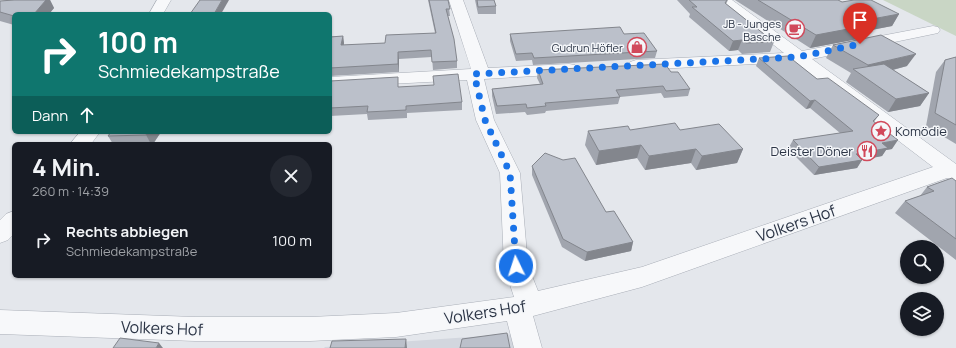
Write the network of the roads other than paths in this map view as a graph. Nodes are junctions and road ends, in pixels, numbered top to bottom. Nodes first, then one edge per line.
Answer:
1 (164, 0) edge
2 (456, 0) edge
3 (723, 0) edge
4 (157, 12) edge
5 (933, 30) dead end
6 (798, 57) junction
7 (624, 66) edge
8 (584, 68) edge
9 (477, 74) junction
10 (332, 82) edge
11 (88, 134) edge
12 (82, 142) edge
13 (952, 172) edge
14 (12, 222) edge
15 (0, 234) edge
16 (523, 306) junction
17 (0, 322) edge
18 (528, 348) edge

1 - 4 street
2 - 9 street
3 - 6 street
5 - 6 street
6 - 7 street
6 - 13 street
8 - 9 street
9 - 10 street
9 - 16 street
11 - 12 street
13 - 16 street, Volkers Hof
14 - 15 street
16 - 17 street, Volkers Hof
16 - 18 street

